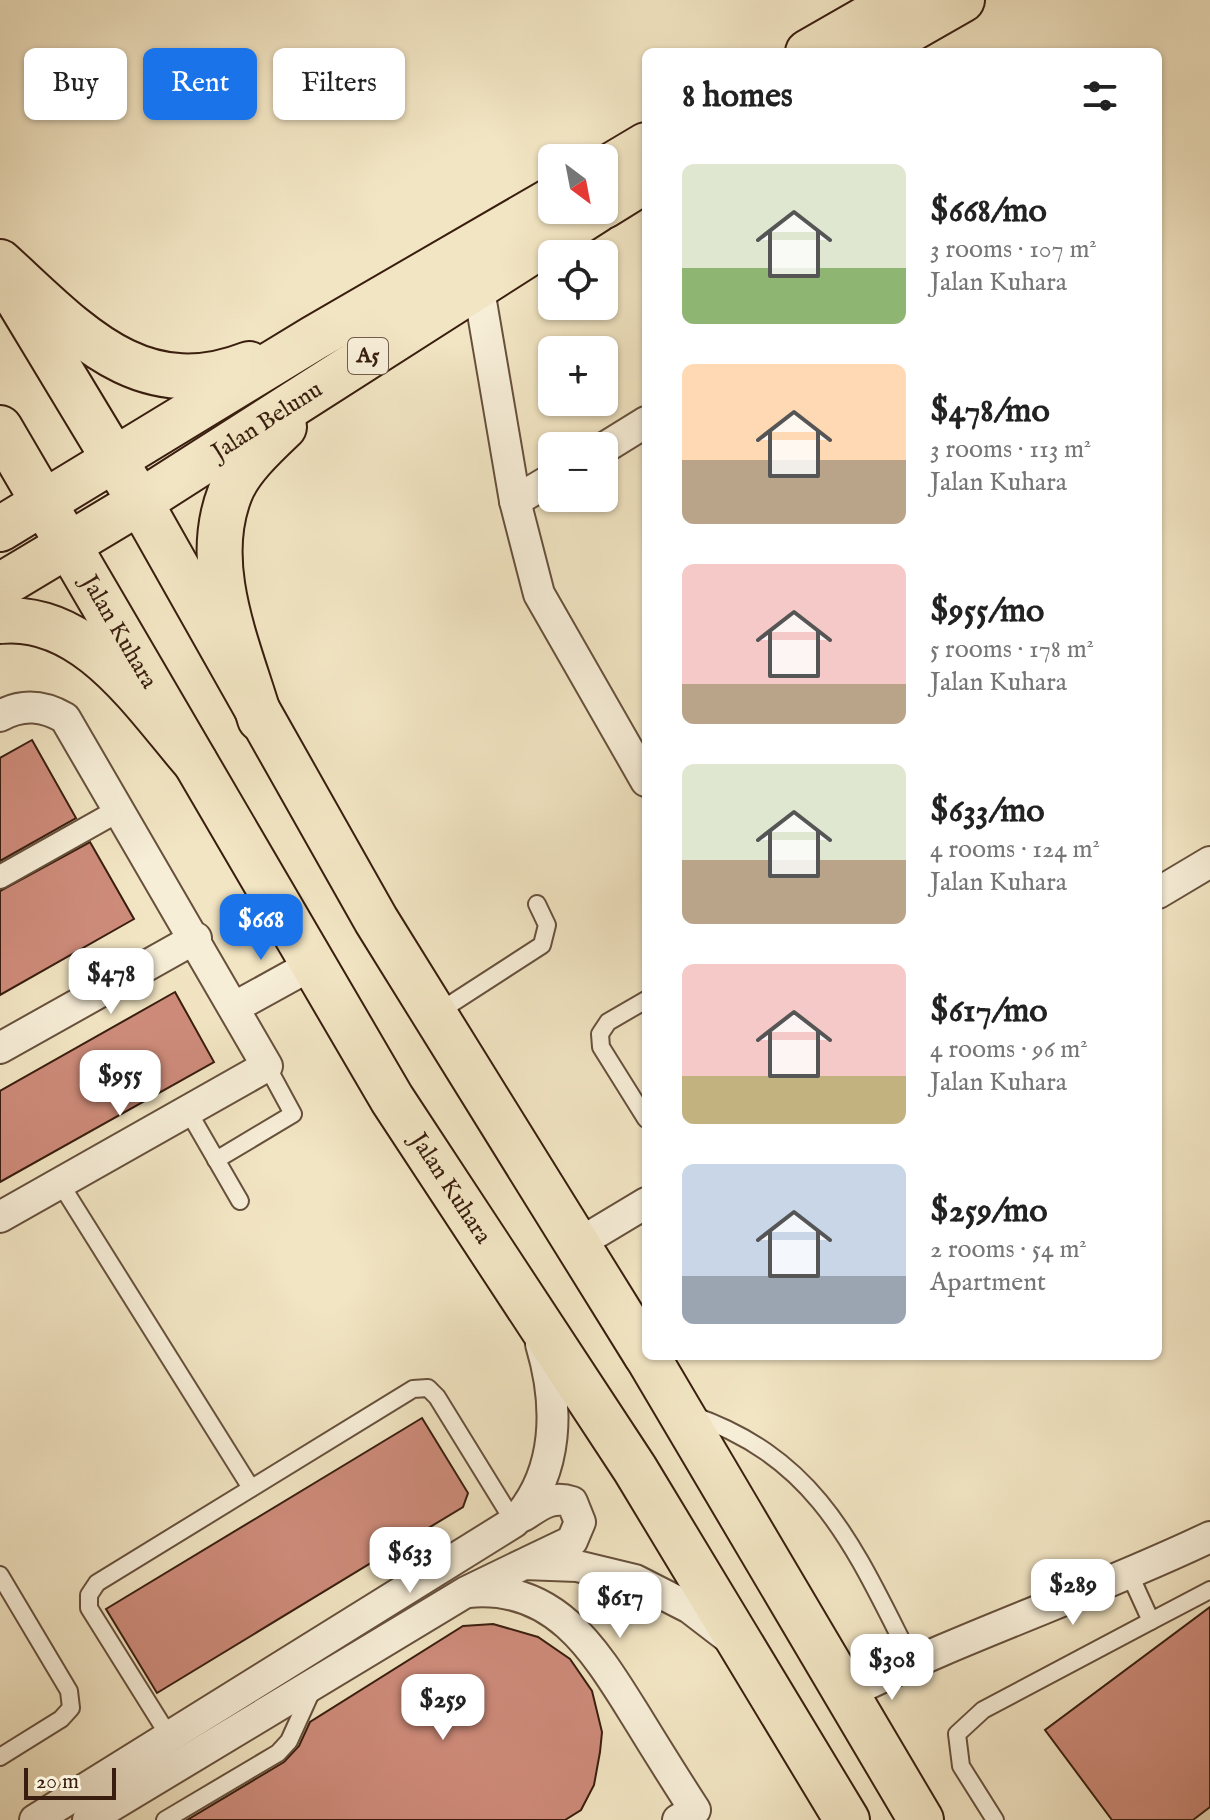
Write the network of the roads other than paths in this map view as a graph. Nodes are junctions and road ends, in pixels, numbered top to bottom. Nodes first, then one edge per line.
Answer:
1 (899, 0) edge
2 (962, 0) edge
3 (815, 48) edge
4 (878, 48) edge
5 (642, 147) edge
6 (618, 162) edge
7 (642, 182) edge
8 (618, 197) edge
9 (538, 208) edge
10 (574, 224) edge
11 (0, 262) edge
12 (0, 270) edge
13 (478, 284) junction
14 (314, 338) junction
15 (337, 376) junction
16 (642, 424) edge
17 (0, 428) edge
18 (618, 439) edge
19 (115, 459) junction
20 (538, 487) edge
21 (515, 501) junction
22 (140, 502) junction
23 (44, 504) junction
24 (0, 529) edge
25 (69, 546) junction
26 (0, 586) edge
27 (0, 621) edge
28 (0, 716) edge
29 (260, 719) junction
30 (195, 762) junction
31 (642, 774) edge
32 (121, 809) junction
33 (1210, 862) edge
34 (0, 877) edge
35 (1162, 891) edge
36 (537, 904) dead end
37 (196, 938) junction
38 (313, 964) junction
39 (642, 1002) edge
40 (235, 1007) junction
41 (433, 1015) junction
42 (0, 1048) edge
43 (267, 1066) junction
44 (188, 1111) junction
45 (642, 1113) edge
46 (216, 1160) junction
47 (60, 1183) junction
48 (240, 1201) dead end
49 (642, 1205) edge
50 (0, 1217) edge
51 (576, 1245) junction
52 (533, 1315) junction
53 (642, 1349) edge
54 (649, 1360) edge
55 (682, 1411) junction
56 (251, 1488) junction
57 (514, 1522) junction
58 (1210, 1537) edge
59 (524, 1564) junction
60 (0, 1575) edge
61 (1130, 1575) junction
62 (1210, 1590) edge
63 (466, 1592) junction
64 (1151, 1621) junction
65 (746, 1652) junction
66 (912, 1661) junction
67 (316, 1683) junction
68 (847, 1694) junction
69 (169, 1736) junction
70 (0, 1757) edge
71 (691, 1817) edge
72 (35, 1820) edge
73 (88, 1820) edge
74 (165, 1820) edge
75 (847, 1820) edge
76 (887, 1820) edge
77 (921, 1820) edge
78 (995, 1820) edge

1 - 3 main road
2 - 4 main road
5 - 6 main road
7 - 8 main road
9 - 14 main road, Jalan Belunu / A5
10 - 13 main road, Jalan Belunu / A5
11 - 14 main road
12 - 19 main road
13 - 15 main road, Jalan Belunu / A5
13 - 21 street
14 - 19 main road, Jalan Belunu / A5
15 - 22 main road, Jalan Belunu / A5
15 - 29 main road
16 - 18 street
17 - 23 main road
19 - 22 main road
19 - 23 main road, A5
20 - 21 street
21 - 31 street
22 - 25 main road, A5
22 - 29 main road
23 - 24 main road, A5
23 - 25 main road, Jalan Kuhara
25 - 26 main road, A5
25 - 30 main road, Jalan Kuhara
27 - 30 main road
28 - 32 street
29 - 41 main road
30 - 38 main road, Jalan Kuhara
32 - 34 street
32 - 37 street
33 - 35 street
36 - 41 lane
37 - 40 street
37 - 42 street
38 - 40 street
38 - 52 main road, Jalan Kuhara
39 - 45 lane
40 - 43 street
41 - 51 main road
43 - 44 street
43 - 46 lane
44 - 46 lane
44 - 47 street
46 - 48 lane
47 - 50 street
47 - 56 lane
49 - 51 street
51 - 53 main road
52 - 57 street
52 - 65 main road, Jalan Kuhara
54 - 55 main road
55 - 66 lane
55 - 68 main road
56 - 57 lane
56 - 69 lane
57 - 59 street
57 - 69 street
58 - 61 street
59 - 63 street
59 - 65 street
60 - 70 lane
61 - 64 lane
61 - 66 street
62 - 64 lane
63 - 67 street
63 - 71 street
64 - 78 lane
65 - 75 main road, Jalan Kuhara
66 - 68 street
67 - 73 street
67 - 74 lane
68 - 76 main road
68 - 77 main road
69 - 72 street

